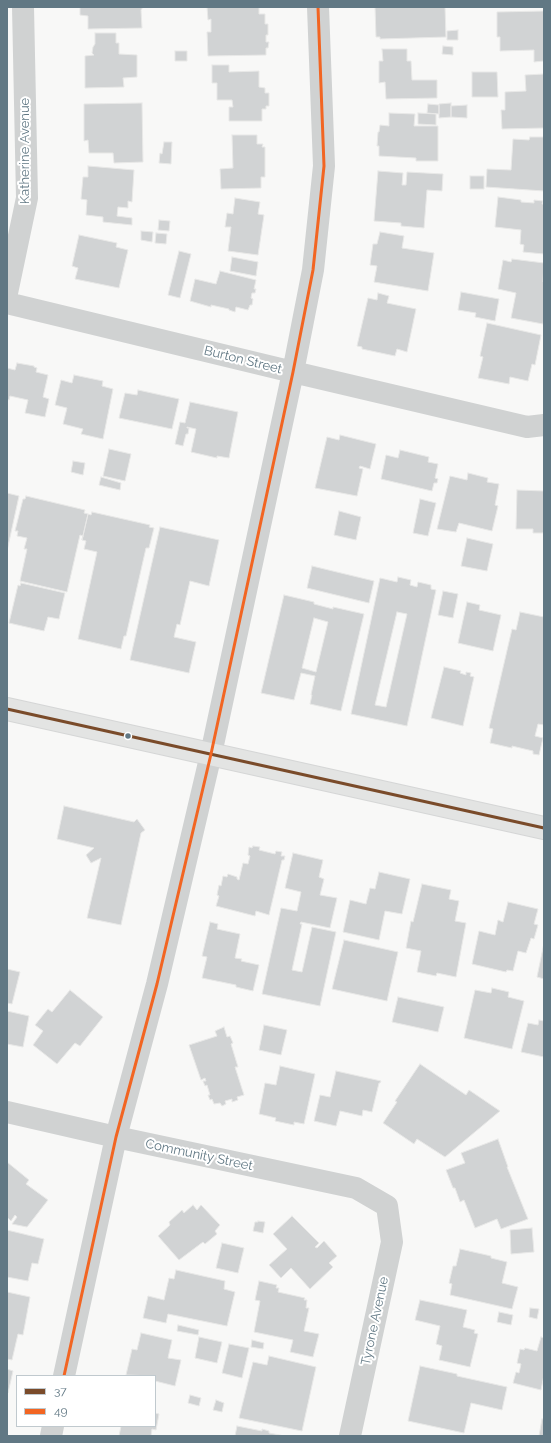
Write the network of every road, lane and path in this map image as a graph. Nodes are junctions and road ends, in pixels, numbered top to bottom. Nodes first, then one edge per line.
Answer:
1 (23, 7) edge
2 (318, 7) edge
3 (7, 293) edge
4 (7, 302) edge
5 (293, 372) junction
6 (536, 426) edge
7 (7, 709) edge
8 (211, 754) junction
9 (544, 828) edge
10 (7, 1112) edge
11 (116, 1138) junction
12 (387, 1206) joint
13 (64, 1375) edge
14 (350, 1436) edge

1 - 3 street, Katherine Avenue
2 - 5 street
4 - 5 street, Burton Street
5 - 6 street, Burton Street
5 - 8 street
7 - 8 main road
8 - 9 main road
8 - 11 street
10 - 11 street, Community Street
11 - 12 street, Community Street
11 - 13 street
12 - 14 street, Tyrone Avenue

